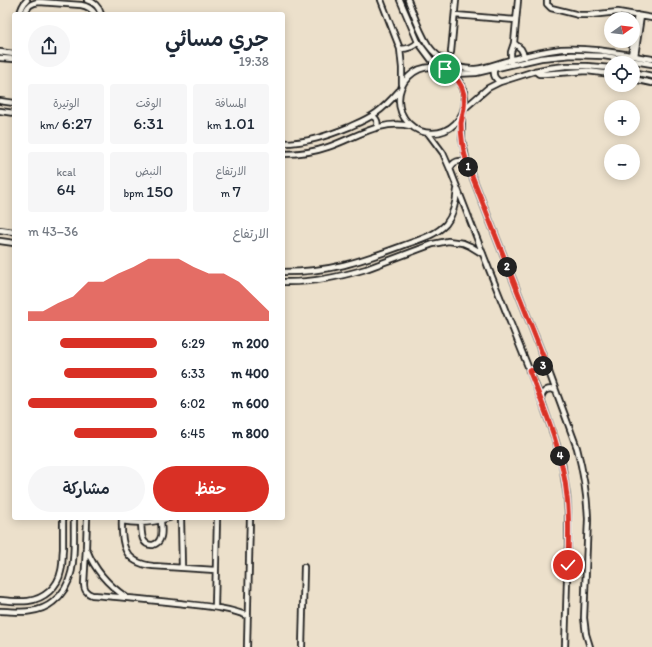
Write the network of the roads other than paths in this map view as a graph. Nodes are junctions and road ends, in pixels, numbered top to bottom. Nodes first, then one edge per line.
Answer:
1 (27, 0) edge
2 (86, 0) edge
3 (381, 0) edge
4 (400, 0) edge
5 (408, 0) edge
6 (456, 0) edge
7 (518, 0) edge
8 (547, 0) edge
9 (57, 2) edge
10 (20, 12) edge
11 (26, 12) edge
12 (93, 12) edge
13 (101, 12) edge
14 (604, 14) edge
15 (455, 15) junction
16 (640, 16) edge
17 (652, 18) edge
18 (516, 20) junction
19 (418, 42) junction
20 (514, 43) junction
21 (634, 48) edge
22 (400, 49) junction
23 (0, 52) edge
24 (451, 52) dead end
25 (10, 55) edge
26 (633, 56) joint
27 (640, 57) edge
28 (0, 58) edge
29 (525, 59) junction
30 (652, 59) edge
31 (511, 62) junction
32 (652, 64) edge
33 (436, 66) junction
34 (604, 67) edge
35 (494, 70) junction
36 (535, 71) junction
37 (604, 73) edge
38 (640, 73) edge
39 (454, 74) junction
40 (652, 76) edge
41 (640, 80) edge
42 (500, 82) junction
43 (652, 83) edge
44 (402, 84) junction
45 (399, 91) junction
46 (0, 101) edge
47 (12, 103) edge
48 (464, 109) junction
49 (0, 111) edge
50 (12, 113) edge
51 (462, 115) junction
52 (372, 116) junction
53 (411, 127) junction
54 (376, 128) junction
55 (428, 133) junction
56 (285, 143) edge
57 (285, 154) edge
58 (467, 163) junction
59 (450, 169) junction
60 (458, 188) junction
61 (0, 230) edge
62 (12, 232) edge
63 (430, 236) junction
64 (0, 241) edge
65 (12, 243) edge
66 (433, 244) junction
67 (483, 254) junction
68 (285, 272) edge
69 (285, 282) edge
70 (545, 361) junction
71 (529, 370) junction
72 (556, 391) junction
73 (540, 399) junction
74 (63, 520) edge
75 (74, 520) edge
76 (87, 520) edge
77 (122, 520) edge
78 (161, 520) joint
79 (181, 520) edge
80 (217, 520) edge
81 (250, 520) edge
82 (141, 523) junction
83 (86, 548) junction
84 (304, 567) dead end
85 (182, 568) junction
86 (215, 570) junction
87 (126, 597) junction
88 (0, 600) edge
89 (215, 607) junction
90 (0, 611) edge
91 (248, 616) junction
92 (247, 647) edge
93 (302, 647) edge
94 (565, 647) edge
95 (590, 647) edge

1 - 10 street
2 - 13 street
3 - 22 street
4 - 19 street
5 - 31 street
6 - 15 street
7 - 18 street
8 - 14 street
9 - 11 street
9 - 12 street
15 - 18 street
15 - 24 street
16 - 17 street
18 - 20 street
19 - 22 street
19 - 33 street
20 - 29 street
20 - 31 street
21 - 26 street
22 - 44 street
23 - 25 street
25 - 28 street
26 - 29 street
27 - 30 street
29 - 31 street
29 - 32 street
31 - 35 street
33 - 39 street
33 - 44 street
34 - 36 street
35 - 39 street
35 - 42 street
36 - 37 street
36 - 42 street
38 - 40 street
39 - 48 street
41 - 43 street
42 - 48 street
44 - 45 street
45 - 52 street
45 - 53 street
46 - 47 street
48 - 51 street
49 - 50 street
51 - 55 street
51 - 58 street
52 - 54 street
52 - 56 street
53 - 54 street
53 - 55 street
54 - 57 street
55 - 59 street
58 - 59 street
58 - 70 street
59 - 60 street
60 - 63 street
60 - 67 street
61 - 62 street
63 - 66 street
63 - 68 street
64 - 65 street
66 - 67 street
66 - 69 street
67 - 71 street
70 - 71 street
70 - 72 street
71 - 73 street
72 - 73 street
72 - 95 street
73 - 94 street
74 - 88 street
75 - 90 street
76 - 83 street
77 - 82 street
77 - 85 street
78 - 82 street
78 - 82 street
79 - 85 street
80 - 86 street
81 - 91 street
83 - 87 street
83 - 87 street
84 - 93 street
85 - 86 street
86 - 89 street
87 - 89 street
89 - 91 street
91 - 92 street

